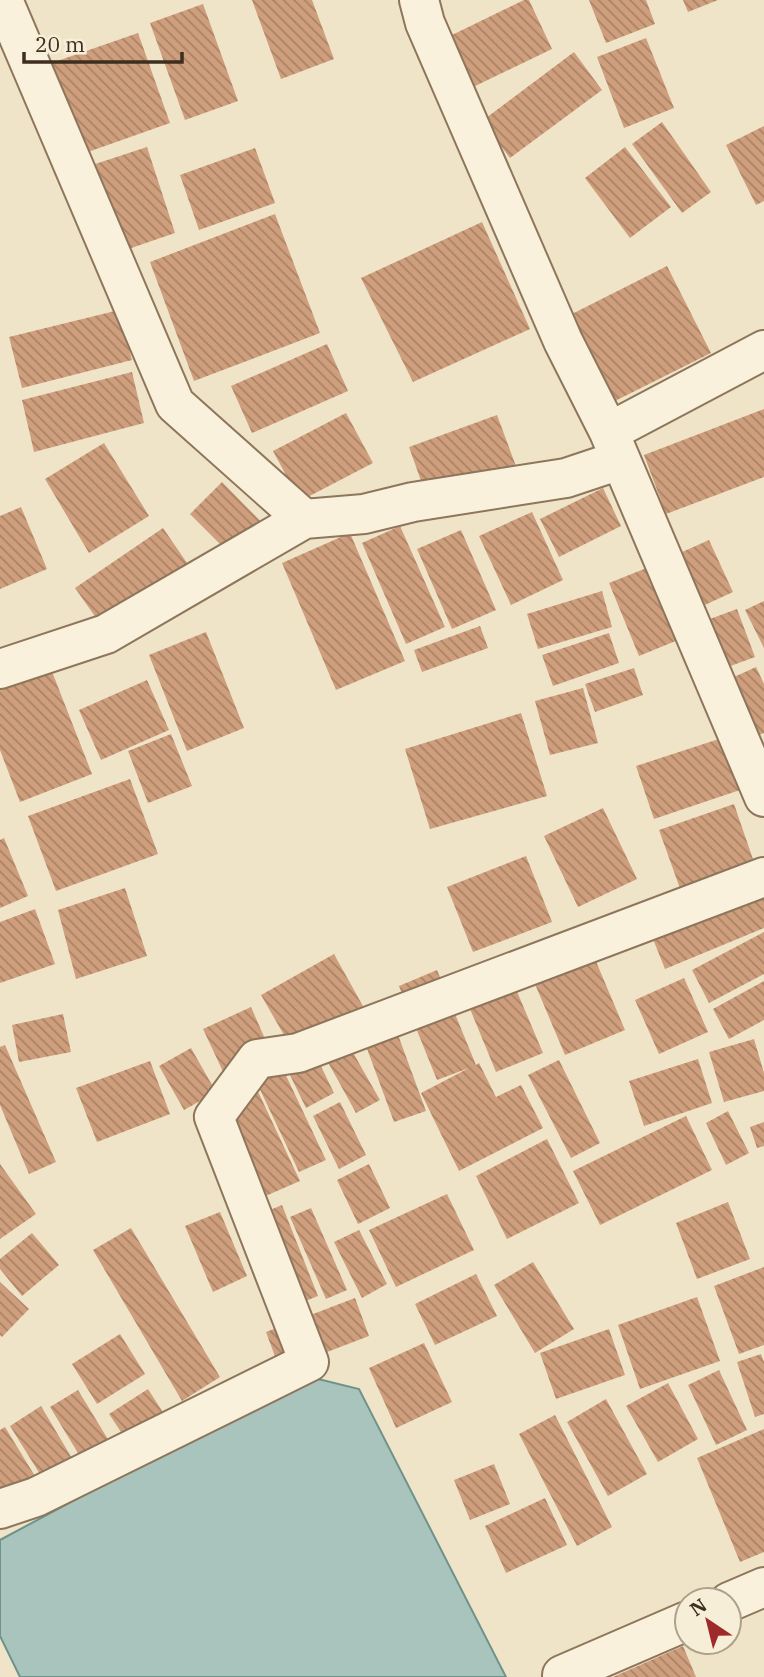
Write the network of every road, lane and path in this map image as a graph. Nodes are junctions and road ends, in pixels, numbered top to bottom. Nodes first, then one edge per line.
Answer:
1 (3, 0) edge
2 (419, 0) edge
3 (764, 350) edge
4 (614, 446) junction
5 (304, 519) junction
6 (0, 669) edge
7 (764, 797) edge
8 (764, 877) edge
9 (0, 1509) edge
10 (764, 1587) edge
11 (743, 1596) edge
12 (673, 1627) edge
13 (562, 1675) edge

1 - 5 street
2 - 4 street
3 - 4 street
4 - 5 street
4 - 7 street
5 - 6 street
8 - 9 street
10 - 11 street
12 - 13 street

